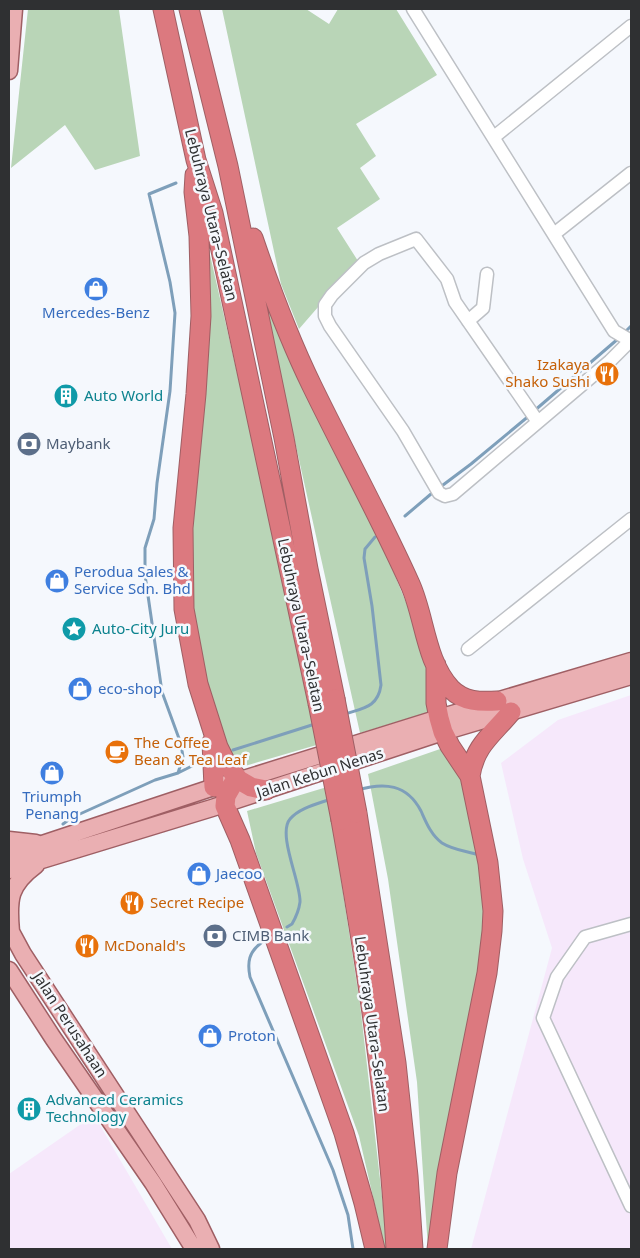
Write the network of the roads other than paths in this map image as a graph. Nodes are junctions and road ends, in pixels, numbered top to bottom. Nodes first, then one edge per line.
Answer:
1 (14, 9) edge
2 (163, 9) edge
3 (189, 9) edge
4 (413, 9) edge
5 (631, 26) edge
6 (9, 71) edge
7 (494, 137) junction
8 (196, 160) junction
9 (228, 166) junction
10 (631, 174) edge
11 (554, 234) junction
12 (488, 274) dead end
13 (468, 321) junction
14 (625, 338) edge
15 (534, 416) junction
16 (631, 519) edge
17 (468, 649) dead end
18 (631, 661) edge
19 (436, 665) junction
20 (631, 676) edge
21 (326, 701) junction
22 (504, 707) junction
23 (441, 725) junction
24 (211, 728) junction
25 (470, 776) junction
26 (236, 781) junction
27 (214, 786) junction
28 (266, 790) junction
29 (218, 806) junction
30 (348, 816) junction
31 (9, 840) edge
32 (44, 851) junction
33 (9, 855) edge
34 (9, 870) edge
35 (631, 924) edge
36 (10, 930) edge
37 (9, 970) edge
38 (631, 1206) edge
39 (194, 1249) edge
40 (211, 1249) edge
41 (375, 1249) edge
42 (396, 1249) edge
43 (413, 1249) edge
44 (437, 1249) edge

1 - 6 main road
2 - 8 highway, Lebuhraya Utara–Selatan
3 - 9 highway, Lebuhraya Utara–Selatan
4 - 7 street
5 - 7 street
7 - 11 street
8 - 21 highway, Lebuhraya Utara–Selatan
8 - 24 highway
9 - 19 highway
9 - 21 highway, Lebuhraya Utara–Selatan
10 - 11 street
11 - 14 street
12 - 13 street
13 - 15 street
13 - 15 street
14 - 15 street
16 - 17 street
18 - 22 main road, Jalan Kebun Nenas
19 - 22 highway
19 - 23 highway
20 - 22 main road, Jalan Kebun Nenas
21 - 30 highway, Lebuhraya Utara–Selatan, bridge
22 - 23 main road, Jalan Kebun Nenas
22 - 25 highway
23 - 25 highway
23 - 26 main road, Jalan Kebun Nenas
23 - 28 main road, Jalan Kebun Nenas
24 - 26 highway
24 - 27 highway
25 - 44 highway
26 - 27 main road, Jalan Kebun Nenas
26 - 28 highway
26 - 29 highway
27 - 32 main road, Jalan Kebun Nenas
28 - 29 main road, Jalan Kebun Nenas
29 - 32 main road, Jalan Kebun Nenas
29 - 41 highway
30 - 42 highway, Lebuhraya Utara–Selatan
30 - 43 highway, Lebuhraya Utara–Selatan
31 - 32 main road
32 - 33 main road, Jalan Kebun Nenas
32 - 34 main road, Jalan Kebun Nenas
32 - 36 main road
35 - 38 street
36 - 40 main road, Jalan Perusahaan
37 - 39 main road, Jalan Perusahaan

